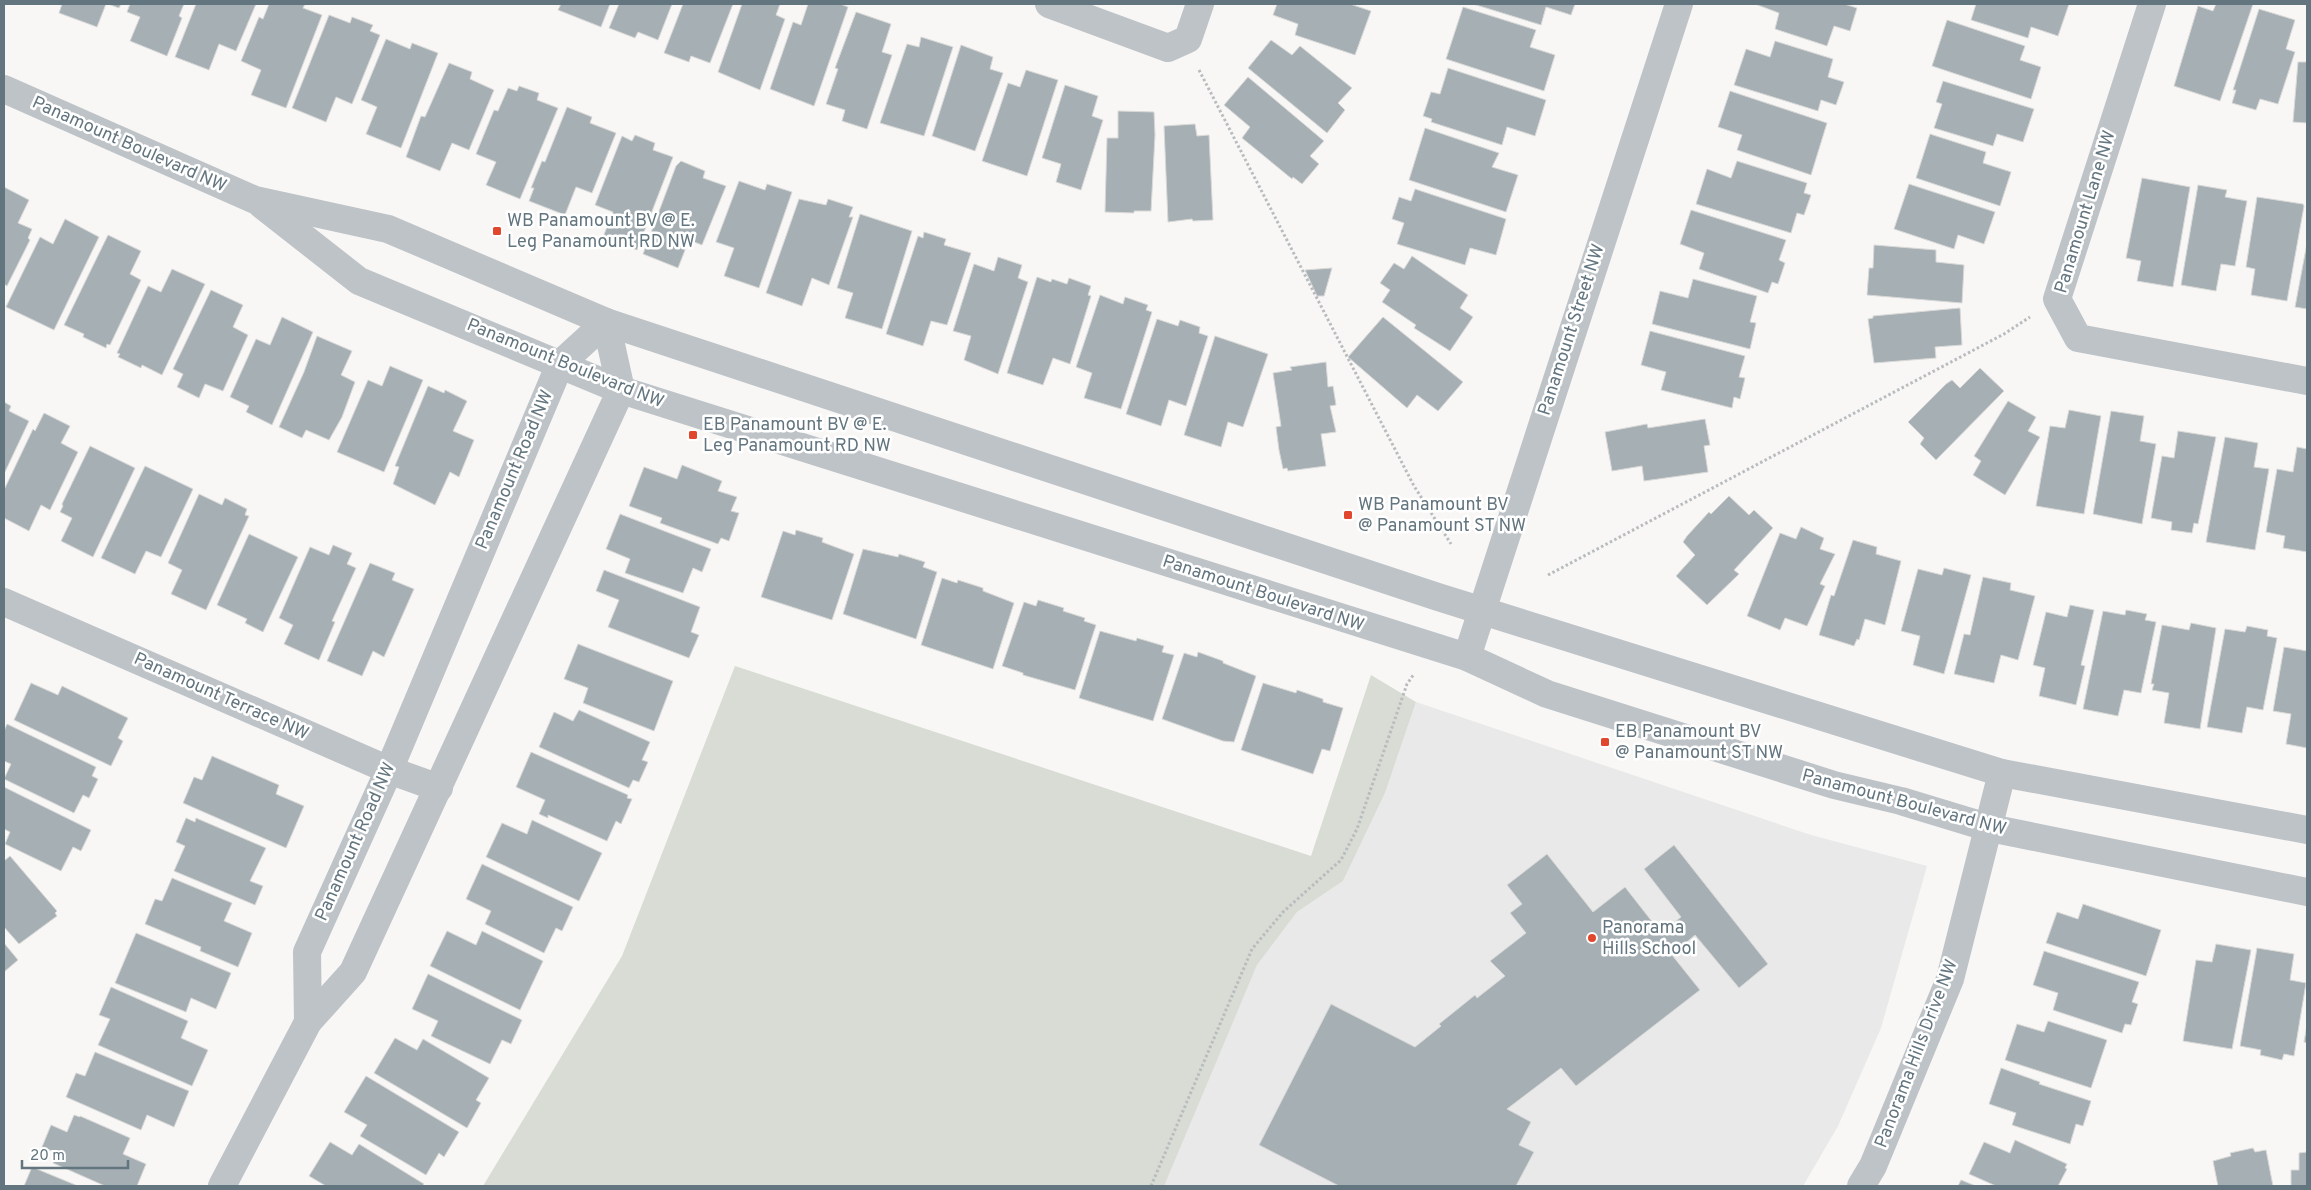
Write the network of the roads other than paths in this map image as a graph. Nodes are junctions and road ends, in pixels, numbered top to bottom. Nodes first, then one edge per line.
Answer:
1 (1049, 4) edge
2 (1200, 4) edge
3 (1679, 4) edge
4 (2152, 4) edge
5 (4, 89) edge
6 (255, 200) junction
7 (606, 322) junction
8 (560, 364) junction
9 (2307, 380) edge
10 (621, 390) junction
11 (4, 602) edge
12 (1481, 610) junction
13 (1466, 657) junction
14 (389, 770) junction
15 (2002, 774) junction
16 (439, 788) junction
17 (1990, 828) junction
18 (2307, 830) edge
19 (2307, 892) edge
20 (308, 1022) junction
21 (222, 1186) edge
22 (1861, 1186) edge

1 - 2 street
3 - 12 street, Panamount Street NW
4 - 9 street, Panamount Lane NW
5 - 6 street, Panamount Boulevard NW
6 - 7 street, Panamount Boulevard NW
6 - 8 street, Panamount Boulevard NW
7 - 8 street, Panamount Road NW
7 - 10 street
7 - 12 street, Panamount Boulevard NW
8 - 10 street, Panamount Boulevard NW
8 - 14 street, Panamount Road NW
10 - 13 street, Panamount Boulevard NW
10 - 16 street, Panamount Road NW
11 - 14 street, Panamount Terrace NW
12 - 13 street, Panamount Street NW
12 - 15 street, Panamount Boulevard NW
13 - 17 street, Panamount Boulevard NW
14 - 16 street, Panamount Terrace NW
14 - 20 street, Panamount Road NW
15 - 17 street, Panorama Hills Drive NW
15 - 18 street, Panamount Boulevard NW
16 - 20 street, Panamount Road NW
17 - 19 street, Panamount Boulevard NW
17 - 22 street, Panorama Hills Drive NW
20 - 21 street, Panamount Road NW

